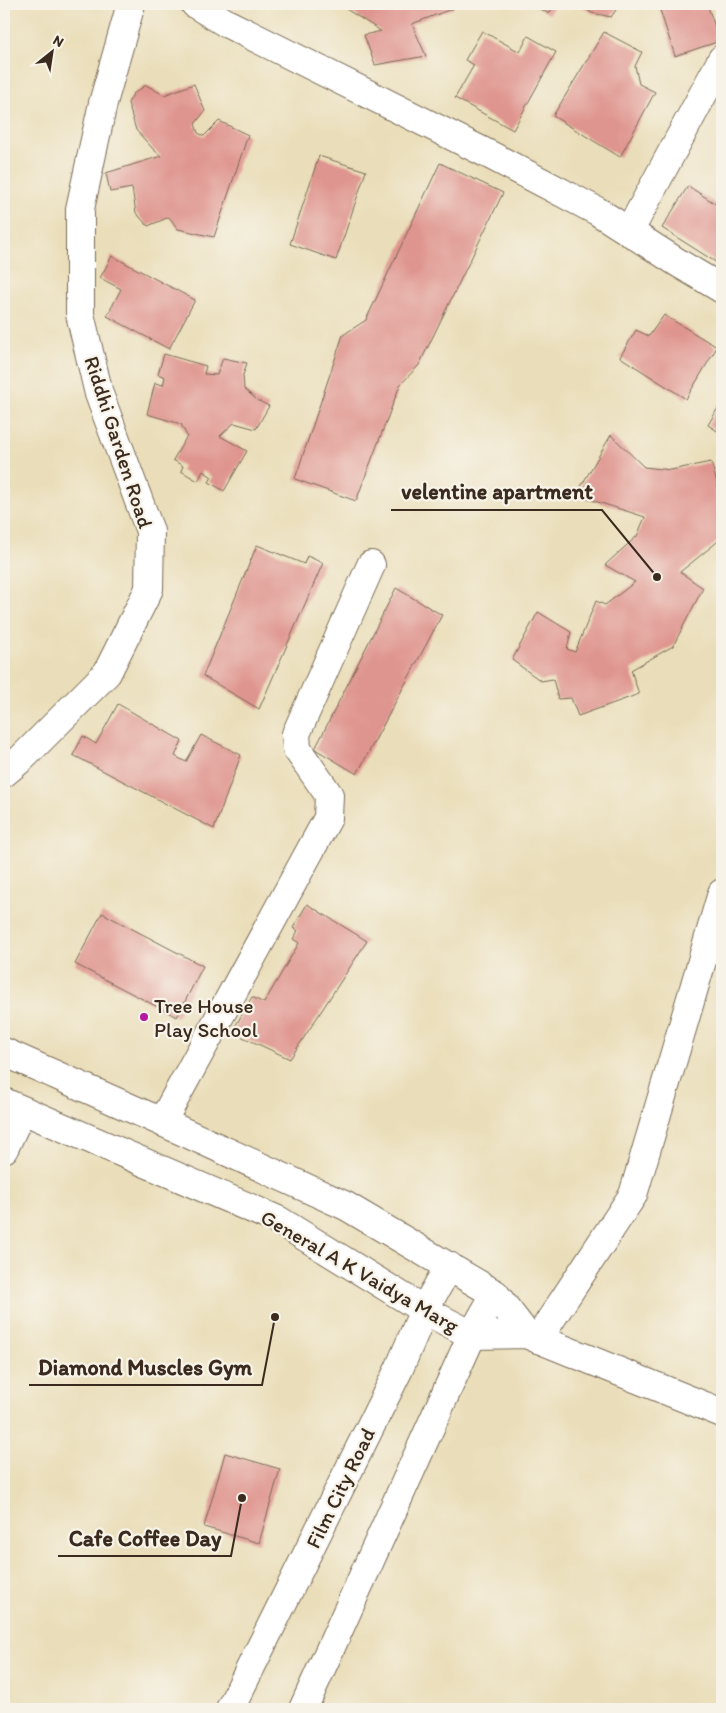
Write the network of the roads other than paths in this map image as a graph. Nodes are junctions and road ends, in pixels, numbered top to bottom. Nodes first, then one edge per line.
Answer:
1 (131, 4) edge
2 (195, 4) edge
3 (722, 59) edge
4 (629, 232) junction
5 (722, 289) edge
6 (371, 566) dead end
7 (4, 773) edge
8 (722, 893) edge
9 (4, 1052) edge
10 (13, 1106) edge
11 (162, 1122) junction
12 (4, 1149) edge
13 (449, 1266) junction
14 (495, 1294) junction
15 (424, 1310) junction
16 (472, 1335) junction
17 (532, 1336) junction
18 (722, 1413) edge
19 (230, 1709) edge
20 (303, 1709) edge

1 - 7 street, Riddhi Garden Road
2 - 4 street
3 - 4 street
4 - 5 street
6 - 11 street
8 - 17 street
9 - 11 street, General A K Vaidya Marg
10 - 12 street
10 - 15 street, General A K Vaidya Marg
11 - 13 street, General A K Vaidya Marg
13 - 14 street, General A K Vaidya Marg
13 - 15 street, Film City Road
14 - 16 street
14 - 17 street
15 - 16 street, General A K Vaidya Marg
15 - 19 street, Film City Road
16 - 17 street, General A K Vaidya Marg
16 - 20 street
17 - 18 street, General A K Vaidya Marg

